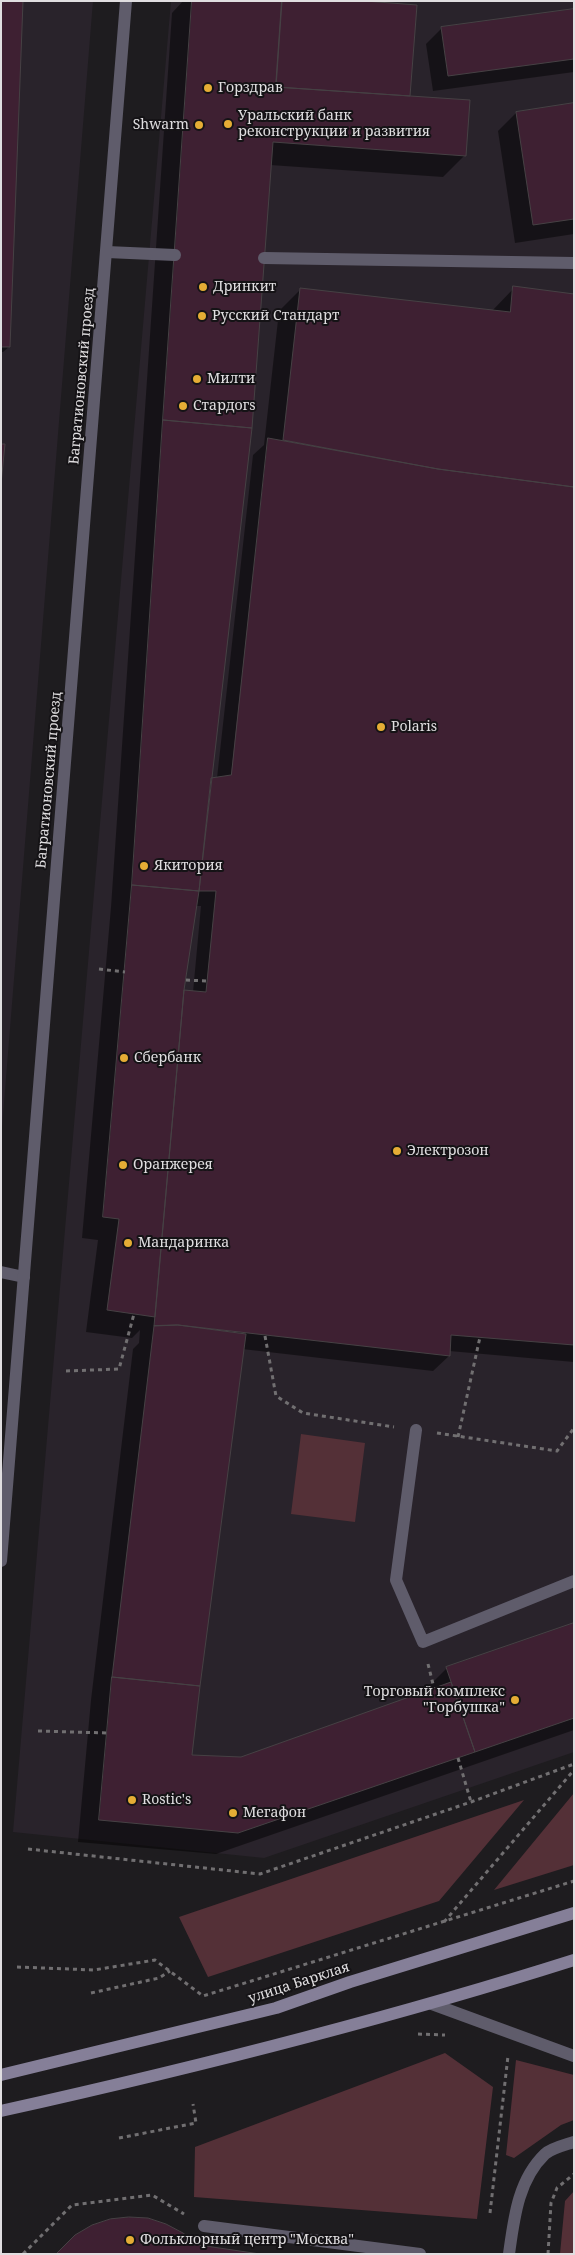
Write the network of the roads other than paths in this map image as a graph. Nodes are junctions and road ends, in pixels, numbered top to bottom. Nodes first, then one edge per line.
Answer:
1 (126, 1) edge
2 (106, 252) junction
3 (174, 255) dead end
4 (264, 258) dead end
5 (574, 263) edge
6 (1, 1272) edge
7 (24, 1276) junction
8 (416, 1430) road end
9 (1, 1560) edge
10 (574, 1580) edge
11 (574, 1913) edge
12 (574, 1960) edge
13 (432, 2004) junction
14 (574, 2056) edge
15 (1, 2075) edge
16 (1, 2111) edge
17 (574, 2142) edge
18 (204, 2226) road end
19 (420, 2254) edge
20 (510, 2254) edge

1 - 2 street, Багратионовский проезд
2 - 3 street
2 - 7 street, Багратионовский проезд
4 - 5 street
6 - 7 street
7 - 9 street, Багратионовский проезд
8 - 10 street
11 - 15 main road, улица Барклая
12 - 13 main road
13 - 14 street
13 - 16 main road
17 - 20 street
18 - 19 street

